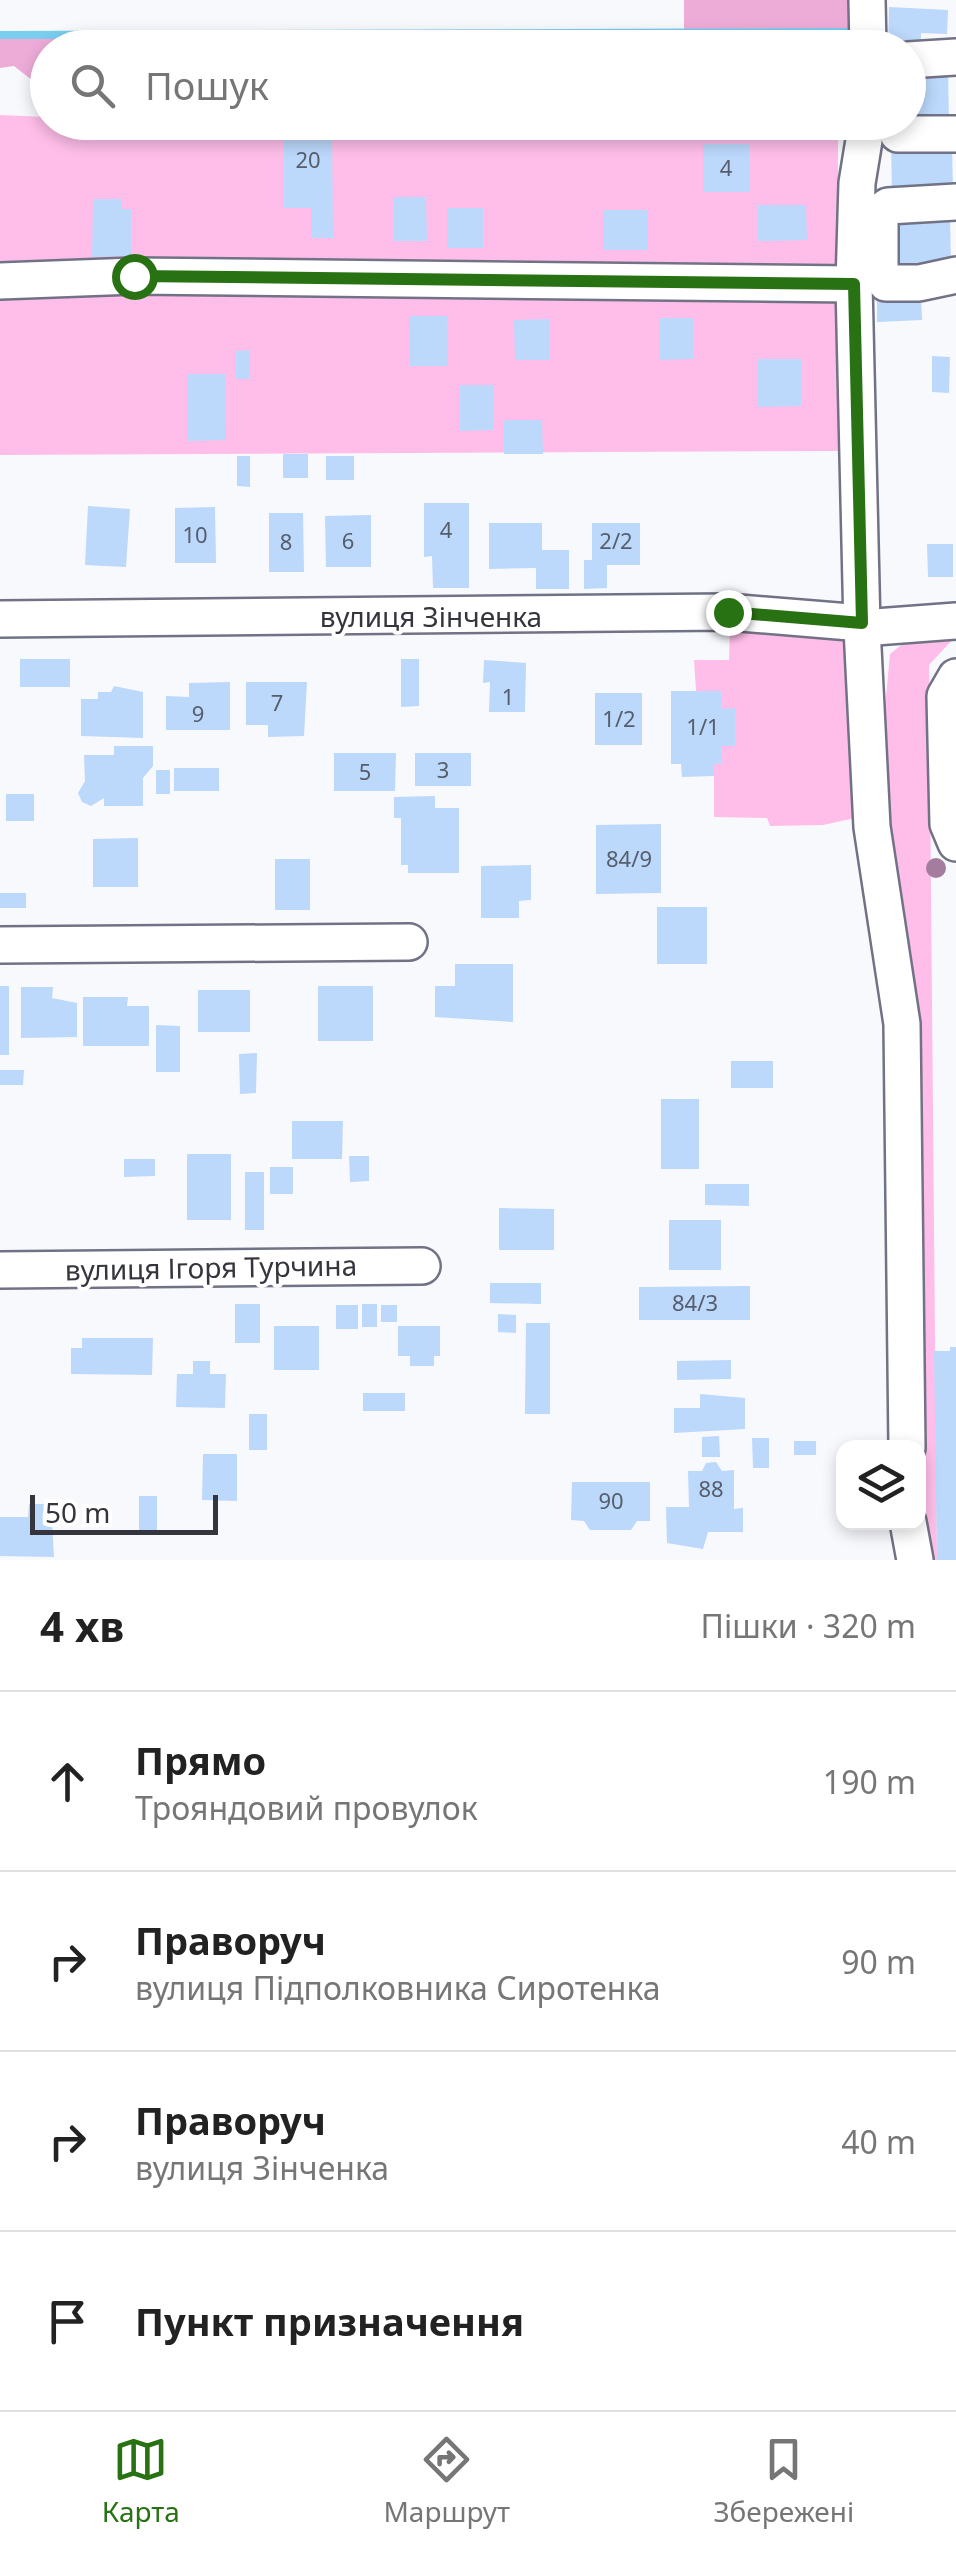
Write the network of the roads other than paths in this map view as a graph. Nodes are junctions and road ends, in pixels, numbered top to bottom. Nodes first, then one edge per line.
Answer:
1 (868, 0) edge
2 (868, 30) edge
3 (956, 57) edge
4 (926, 59) edge
5 (926, 132) edge
6 (956, 134) edge
7 (876, 140) edge
8 (956, 202) edge
9 (956, 274) edge
10 (0, 281) edge
11 (854, 284) junction
12 (0, 619) edge
13 (956, 621) edge
14 (862, 626) junction
15 (956, 677) edge
16 (956, 843) edge
17 (409, 942) dead end
18 (0, 945) edge
19 (422, 1266) dead end
20 (0, 1270) edge
21 (907, 1440) edge
22 (909, 1530) edge
23 (915, 1560) edge

1 - 2 street
3 - 4 street
5 - 6 street
7 - 11 street
8 - 9 street
10 - 11 street
11 - 14 street
12 - 14 street, вулиця Зінченка
13 - 14 street, вулиця Зінченка
14 - 21 street
15 - 16 street
17 - 18 street
19 - 20 street, вулиця Ігоря Турчина
22 - 23 street

